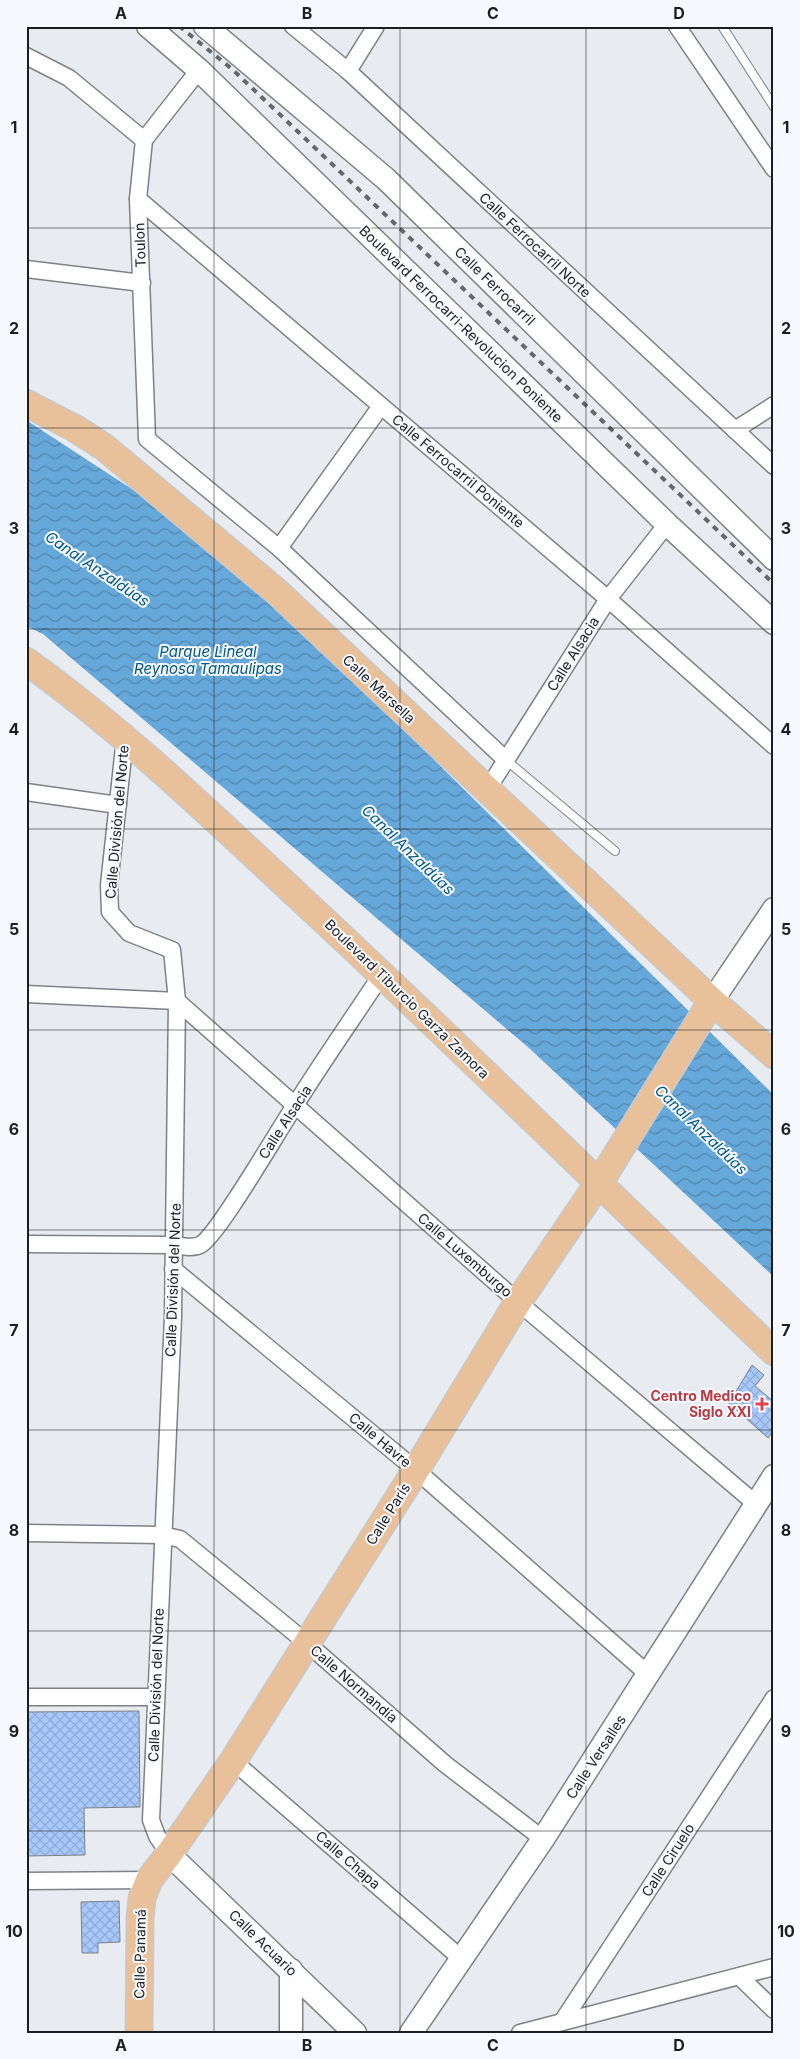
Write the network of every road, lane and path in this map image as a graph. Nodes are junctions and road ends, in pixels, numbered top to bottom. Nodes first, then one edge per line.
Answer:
1 (148, 26) edge
2 (205, 26) edge
3 (293, 26) edge
4 (376, 26) edge
5 (676, 26) edge
6 (722, 26) edge
7 (26, 56) edge
8 (199, 70) junction
9 (348, 71) junction
10 (774, 107) edge
11 (144, 140) junction
12 (774, 169) edge
13 (138, 199) junction
14 (26, 269) edge
15 (142, 283) junction
16 (26, 403) edge
17 (774, 405) edge
18 (381, 406) junction
19 (734, 430) junction
20 (774, 466) edge
21 (667, 524) junction
22 (279, 548) junction
23 (774, 559) edge
24 (608, 599) junction
25 (774, 623) edge
26 (26, 661) edge
27 (125, 738) junction
28 (774, 746) edge
29 (506, 760) junction
30 (487, 790) junction
31 (26, 792) edge
32 (118, 805) junction
33 (615, 851) dead end
34 (774, 909) edge
35 (382, 974) junction
36 (26, 994) edge
37 (177, 1001) junction
38 (706, 1010) junction
39 (774, 1055) edge
40 (295, 1105) junction
41 (602, 1178) junction
42 (26, 1244) edge
43 (174, 1245) junction
44 (174, 1269) junction
45 (518, 1302) junction
46 (774, 1352) edge
47 (416, 1470) junction
48 (774, 1476) edge
49 (756, 1504) junction
50 (26, 1533) edge
51 (162, 1535) junction
52 (308, 1644) junction
53 (649, 1675) junction
54 (26, 1697) edge
55 (155, 1697) junction
56 (774, 1698) edge
57 (233, 1761) junction
58 (543, 1840) junction
59 (169, 1854) junction
60 (149, 1880) junction
61 (26, 1881) edge
62 (463, 1960) junction
63 (774, 1967) edge
64 (291, 1970) junction
65 (740, 1977) junction
66 (774, 2010) edge
67 (562, 2022) junction
68 (525, 2032) edge
69 (139, 2033) edge
70 (291, 2033) edge
71 (355, 2033) edge
72 (412, 2033) edge

1 - 8 street, Boulevard Ferrocarri-Revolucion Poniente
2 - 23 street, Calle Ferrocarril
3 - 9 street, Calle Ferrocarril Norte
4 - 9 street
5 - 12 street
6 - 10 lane
7 - 11 street
8 - 11 street
8 - 21 street, Boulevard Ferrocarri-Revolucion Poniente
9 - 19 street, Calle Ferrocarril Norte
11 - 13 street, Toulon
13 - 15 street, Toulon
13 - 18 street, Calle Ferrocarril Poniente
14 - 15 street
15 - 22 street, Toulon
16 - 30 main road, Calle Marsella
17 - 19 street
18 - 22 street
18 - 24 street, Calle Ferrocarril Poniente
19 - 20 street, Calle Ferrocarril Norte
21 - 24 street, Calle Alsacia
21 - 25 street, Boulevard Ferrocarri-Revolucion Poniente
22 - 29 street
24 - 28 street, Calle Ferrocarril Poniente
24 - 29 street, Calle Alsacia
26 - 27 main road, Boulevard Tiburcio Garza Zamora
27 - 32 street, Calle División del Norte
27 - 35 main road, Boulevard Tiburcio Garza Zamora
29 - 30 street, Calle Alsacia
29 - 33 lane
30 - 38 main road, Calle Marsella
31 - 32 street
32 - 37 street, Calle División del Norte
34 - 38 street
35 - 40 street, Calle Alsacia
35 - 41 main road, Boulevard Tiburcio Garza Zamora
36 - 37 street
37 - 40 street, Calle Luxemburgo
37 - 43 street, Calle División del Norte
38 - 39 main road, Calle Marsella
38 - 41 main road, Calle París
40 - 43 street, Calle Alsacia
40 - 45 street, Calle Luxemburgo
41 - 45 main road, Calle París
41 - 46 main road, Boulevard Tiburcio Garza Zamora
42 - 43 street, Calle Alsacia
43 - 44 street, Calle División del Norte
44 - 47 street, Calle Havre
44 - 51 street, Calle División del Norte
45 - 47 main road, Calle París
45 - 49 street, Calle Luxemburgo
47 - 52 main road, Calle París
47 - 53 street, Calle Havre
48 - 49 street, Calle Versalles
49 - 53 street, Calle Versalles
50 - 51 street, Calle Normandía
51 - 52 street, Calle Normandía
51 - 55 street, Calle División del Norte
52 - 57 main road, Calle París
52 - 58 street, Calle Normandía
53 - 58 street, Calle Versalles
54 - 55 street
55 - 59 street, Calle División del Norte
56 - 67 street, Calle Ciruelo
57 - 59 main road, Calle París
57 - 62 street, Calle Chapa
58 - 62 street, Calle Versalles
59 - 60 main road, Calle Panamá
59 - 64 street, Calle Acuario
60 - 61 street
60 - 69 main road, Calle Panamá
62 - 72 street, Calle Versalles
63 - 65 street
64 - 70 street
64 - 71 street, Calle Acuario
65 - 66 street
65 - 67 street
67 - 68 street

